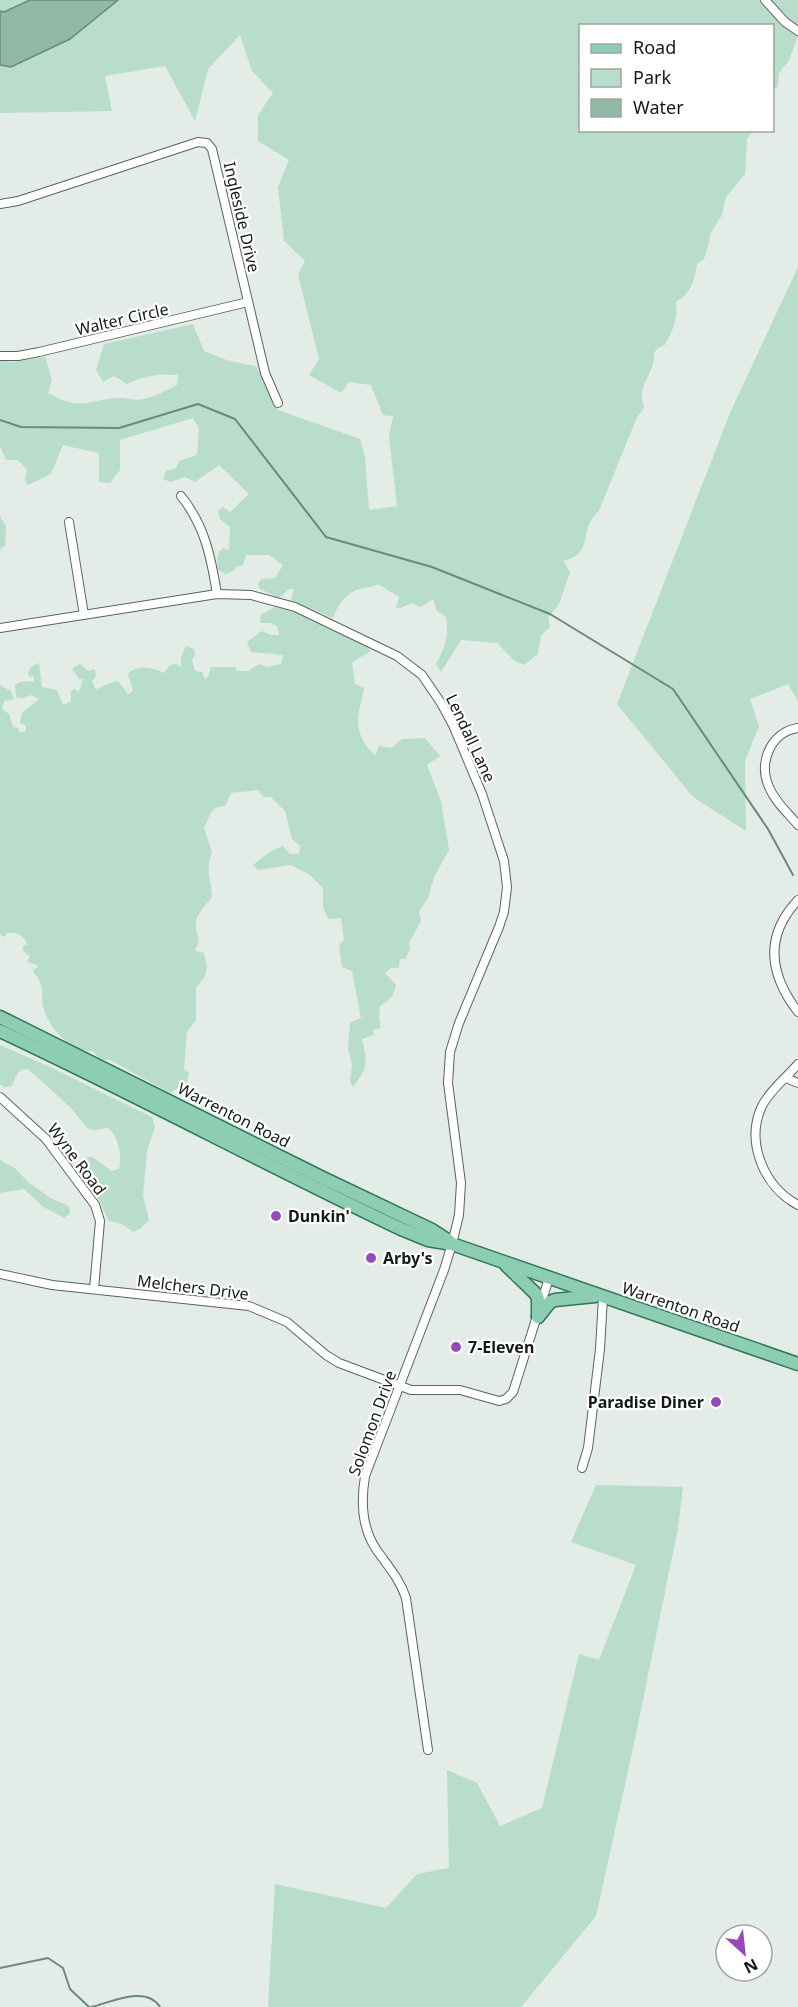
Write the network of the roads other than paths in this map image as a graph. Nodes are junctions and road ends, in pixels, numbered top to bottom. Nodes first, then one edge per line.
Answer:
1 (765, 0) edge
2 (798, 31) edge
3 (0, 204) edge
4 (248, 302) junction
5 (0, 356) edge
6 (278, 403) dead end
7 (181, 496) dead end
8 (69, 522) dead end
9 (217, 594) junction
10 (84, 615) junction
11 (0, 628) edge
12 (798, 728) edge
13 (798, 825) edge
14 (798, 900) edge
15 (798, 1012) edge
16 (0, 1017) edge
17 (0, 1031) edge
18 (798, 1064) edge
19 (786, 1078) junction
20 (798, 1083) edge
21 (0, 1097) edge
22 (798, 1205) edge
23 (452, 1244) junction
24 (503, 1262) junction
25 (0, 1275) edge
26 (549, 1278) junction
27 (94, 1289) junction
28 (602, 1296) junction
29 (538, 1317) junction
30 (798, 1364) edge
31 (399, 1386) junction
32 (582, 1468) dead end
33 (428, 1750) dead end

1 - 2 street
3 - 4 street, Ingleside Drive
4 - 5 street, Walter Circle
4 - 6 street, Ingleside Drive
7 - 9 street
8 - 10 street
9 - 10 street, Lendall Lane
9 - 23 street, Lendall Lane
10 - 11 street, Lendall Lane
12 - 13 street
14 - 15 street
16 - 23 main road, Warrenton Road
17 - 23 main road, Warrenton Road
18 - 19 street
19 - 20 street
19 - 22 street
21 - 27 street, Wyne Road
23 - 24 main road, Warrenton Road
23 - 31 street, Solomon Drive
24 - 26 main road, Warrenton Road
24 - 29 main road
25 - 27 street, Melchers Drive
26 - 28 main road, Warrenton Road
26 - 29 street
27 - 31 street, Melchers Drive
28 - 29 main road
28 - 30 main road, Warrenton Road
28 - 32 street
29 - 31 street, Melchers Drive
31 - 33 street, Solomon Drive

